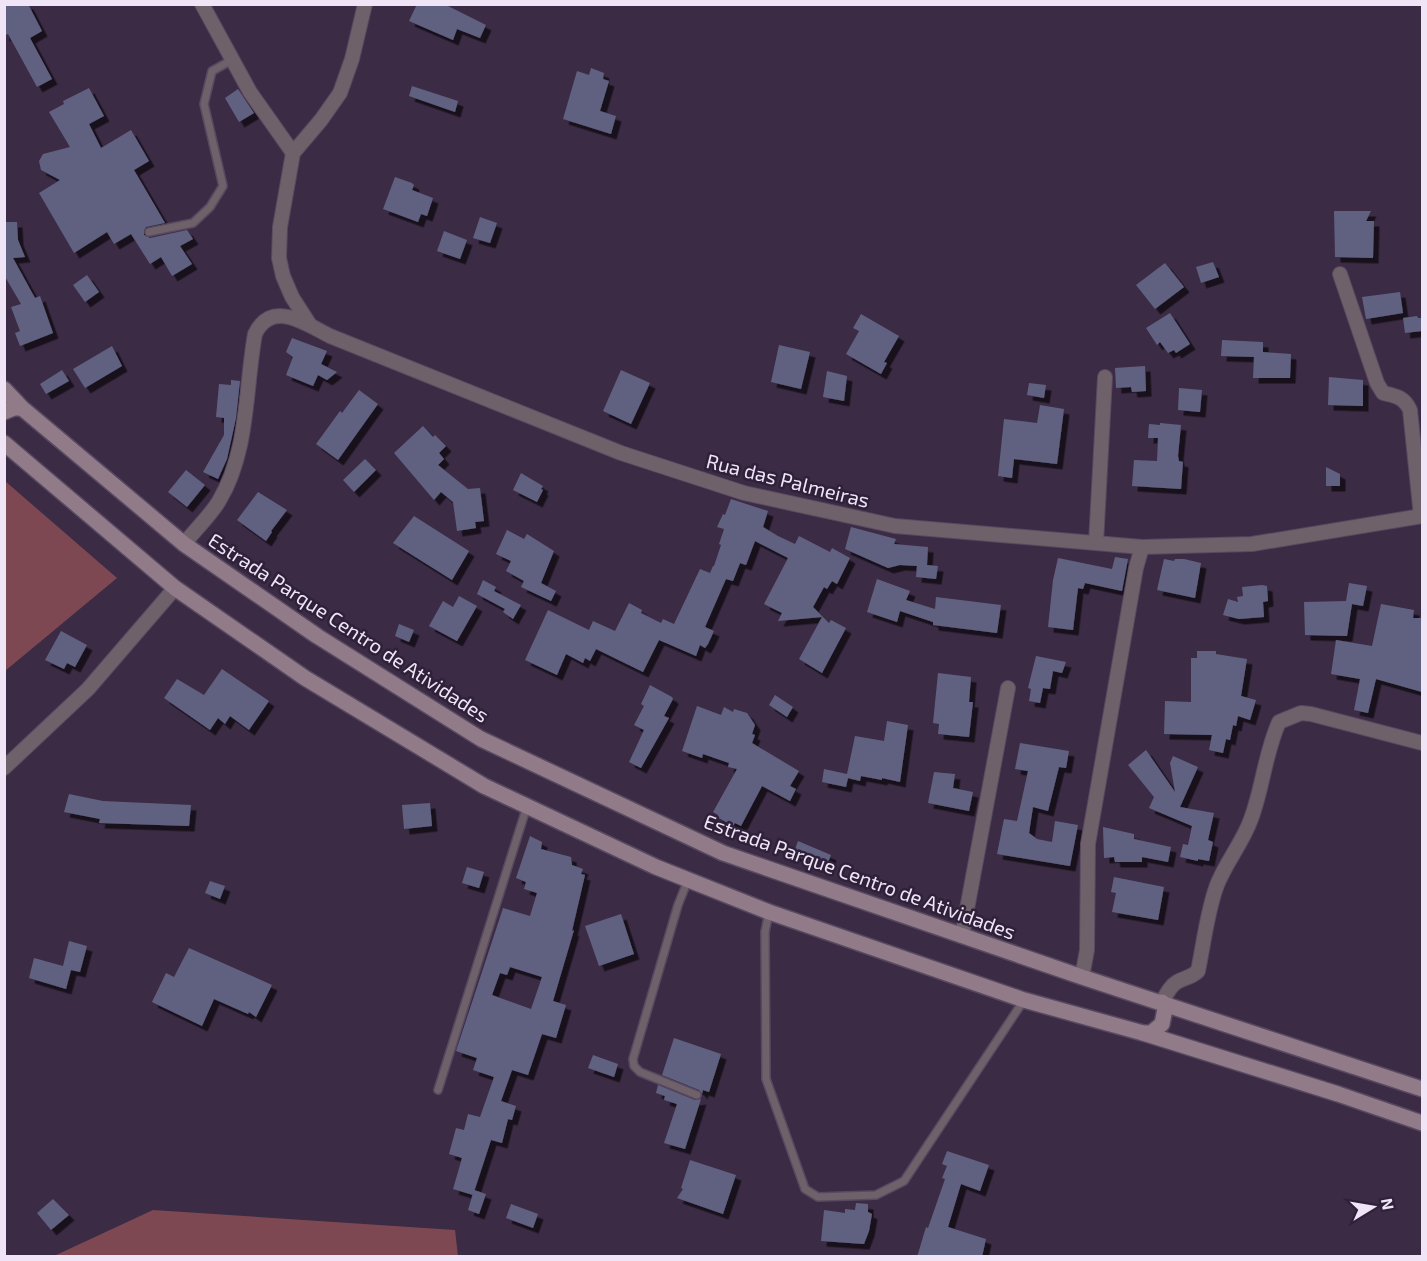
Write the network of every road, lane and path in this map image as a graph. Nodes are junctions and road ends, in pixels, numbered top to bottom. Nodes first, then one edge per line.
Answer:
1 (202, 4) edge
2 (365, 4) edge
3 (232, 60) junction
4 (293, 153) junction
5 (149, 232) dead end
6 (1340, 274) dead end
7 (310, 326) junction
8 (1105, 377) dead end
9 (4, 389) edge
10 (22, 408) junction
11 (4, 412) edge
12 (4, 442) edge
13 (1422, 516) edge
14 (1096, 543) junction
15 (184, 544) junction
16 (1142, 547) junction
17 (175, 588) junction
18 (1008, 688) dead end
19 (1422, 743) edge
20 (4, 768) edge
21 (527, 806) junction
22 (688, 880) junction
23 (769, 912) junction
24 (962, 936) junction
25 (1082, 977) junction
26 (1024, 1000) junction
27 (1162, 1002) junction
28 (1143, 1034) junction
29 (1422, 1089) edge
30 (438, 1090) dead end
31 (697, 1095) dead end
32 (1422, 1123) edge

1 - 3 street
2 - 4 street
3 - 4 street
3 - 5 lane
4 - 7 street
6 - 13 street
7 - 14 street, Rua das Palmeiras
7 - 15 street, Rua das Palmeiras
8 - 14 street
9 - 10 main road, Estrada Parque Centro de Atividades
10 - 11 main road
10 - 15 main road, Estrada Parque Centro de Atividades
12 - 17 main road
13 - 16 street, Rua das Palmeiras
14 - 16 street, Rua das Palmeiras
15 - 24 main road, Estrada Parque Centro de Atividades
16 - 25 street
17 - 20 street
17 - 21 main road
18 - 24 street
19 - 27 street
21 - 22 main road
21 - 30 lane
22 - 23 main road
22 - 31 lane
23 - 26 main road
23 - 26 lane
24 - 25 main road, Estrada Parque Centro de Atividades
25 - 27 main road, Estrada Parque Centro de Atividades
26 - 28 main road
27 - 28 main road
27 - 29 main road, Estrada Parque Centro de Atividades
28 - 32 main road

